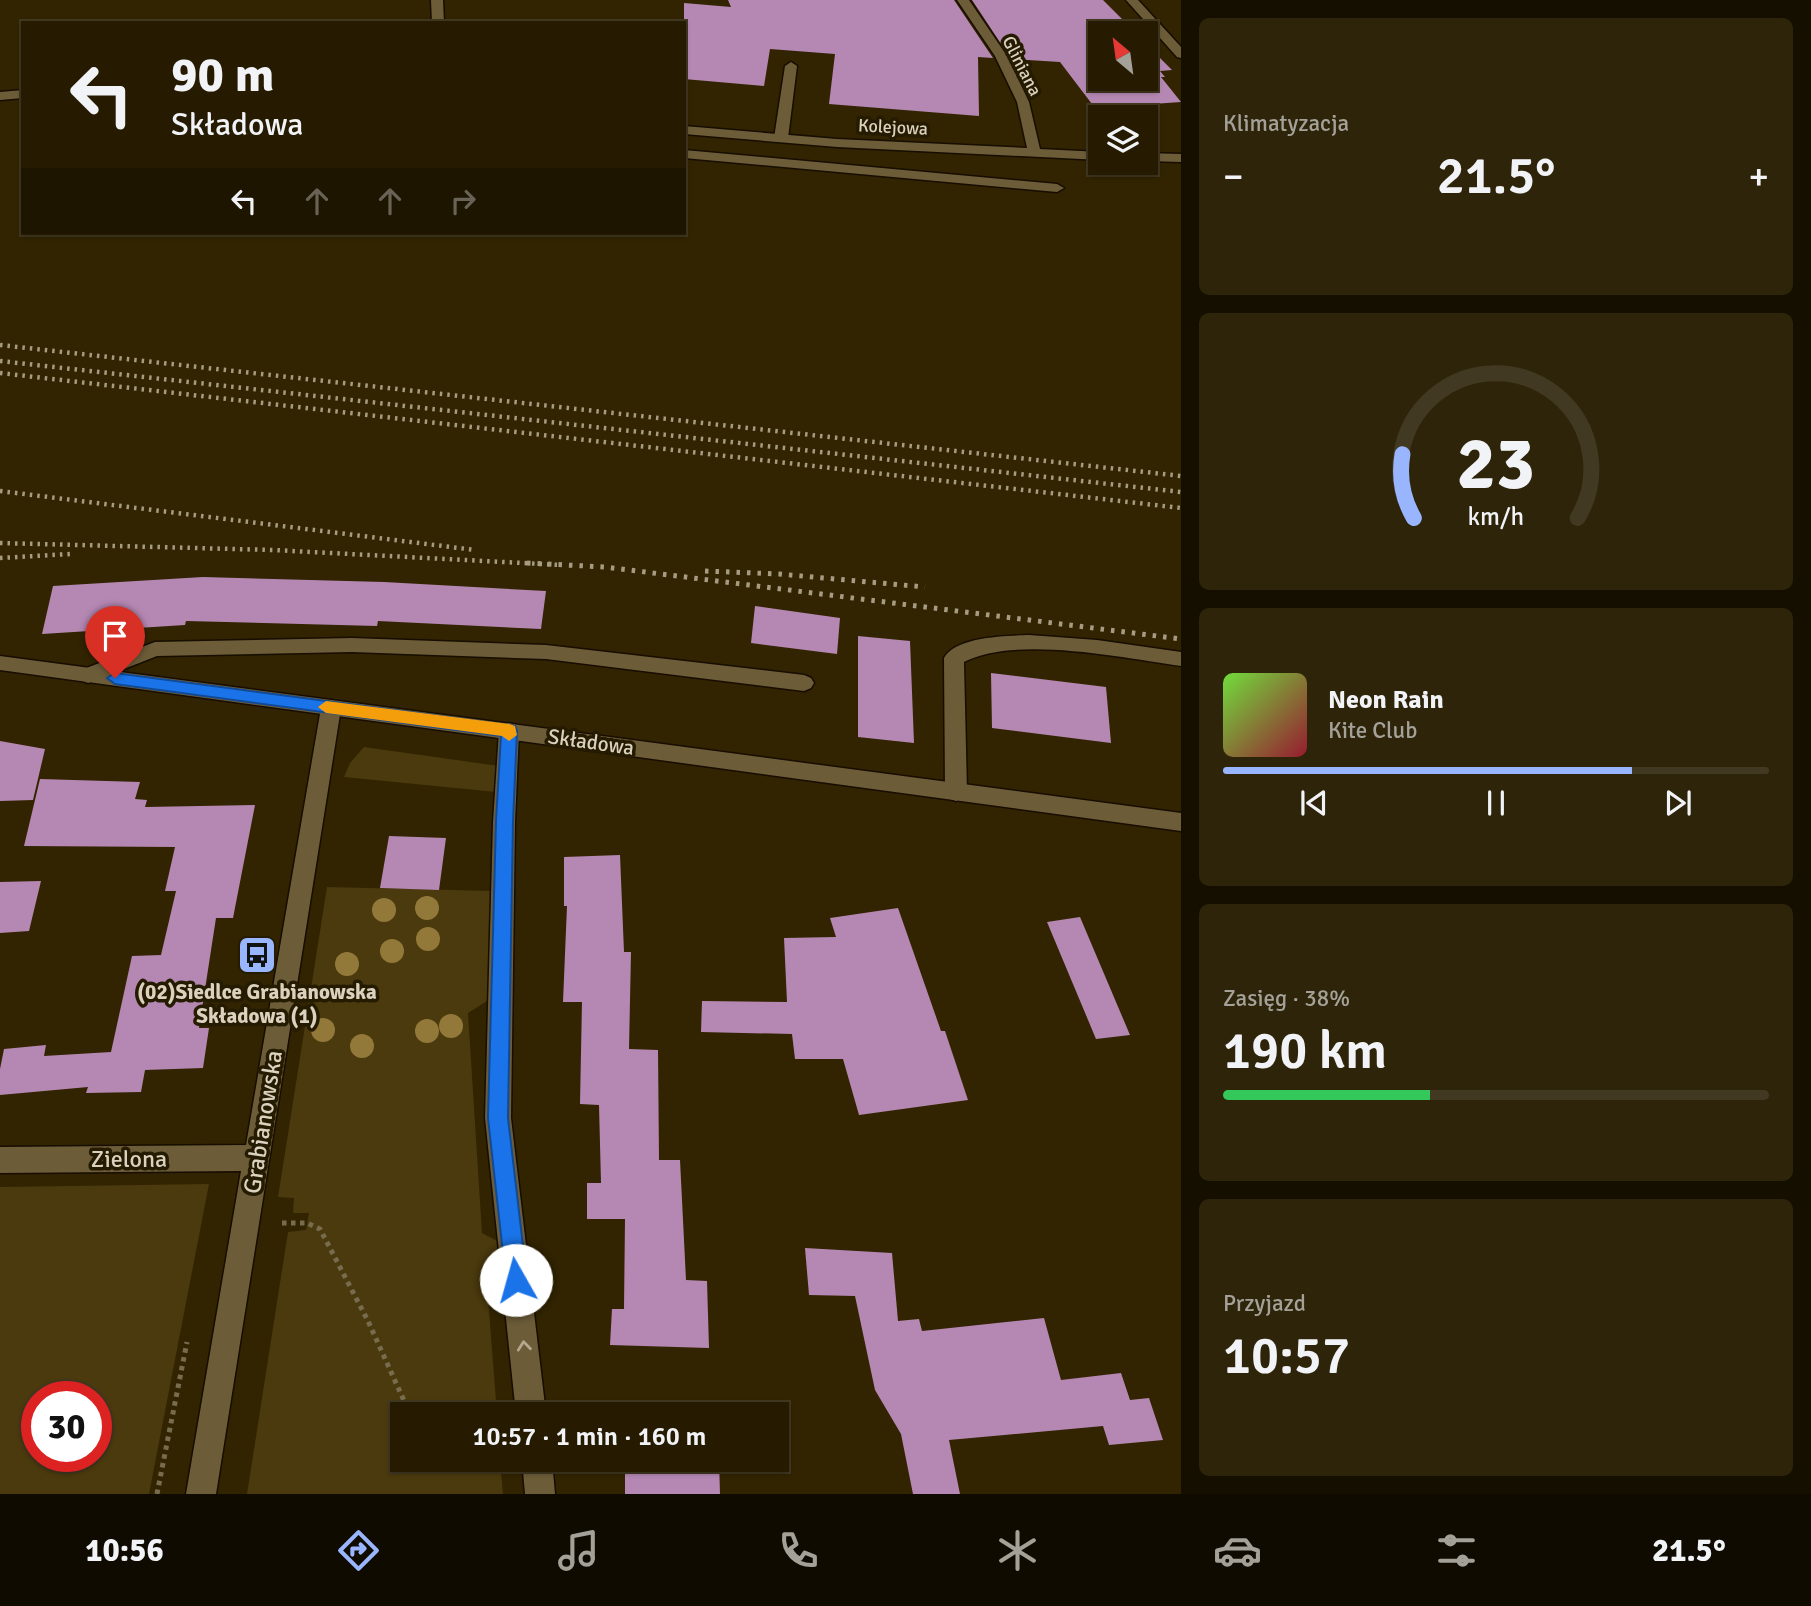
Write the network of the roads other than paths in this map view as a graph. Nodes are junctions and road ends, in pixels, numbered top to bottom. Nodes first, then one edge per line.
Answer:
1 (437, 0) edge
2 (963, 0) edge
3 (1132, 0) edge
4 (438, 21) edge
5 (1181, 54) edge
6 (791, 66) dead end
7 (21, 94) edge
8 (0, 96) edge
9 (686, 130) edge
10 (781, 138) junction
11 (686, 154) edge
12 (1035, 154) junction
13 (1088, 156) edge
14 (1158, 157) edge
15 (1181, 158) edge
16 (1057, 188) dead end
17 (1181, 659) edge
18 (0, 663) edge
19 (88, 675) junction
20 (804, 683) dead end
21 (331, 708) junction
22 (509, 731) junction
23 (956, 792) junction
24 (1181, 822) edge
25 (257, 1158) junction
26 (0, 1160) edge
27 (530, 1402) edge
28 (538, 1472) edge
29 (201, 1494) edge
30 (540, 1494) edge

1 - 4 street
2 - 12 street, Gliniana
3 - 5 street
6 - 10 street
7 - 8 street
9 - 10 street, Kolejowa
10 - 12 street, Kolejowa
11 - 16 street
12 - 13 street, Kolejowa
14 - 15 street
17 - 23 street
18 - 19 street, Składowa
19 - 20 street
19 - 21 street, Składowa
21 - 22 street, Składowa
21 - 25 street, Grabianowska
22 - 23 street, Składowa
27 -> 22 street
23 - 24 street, Składowa
25 - 26 street, Zielona
25 - 29 street, Grabianowska
28 - 30 street

